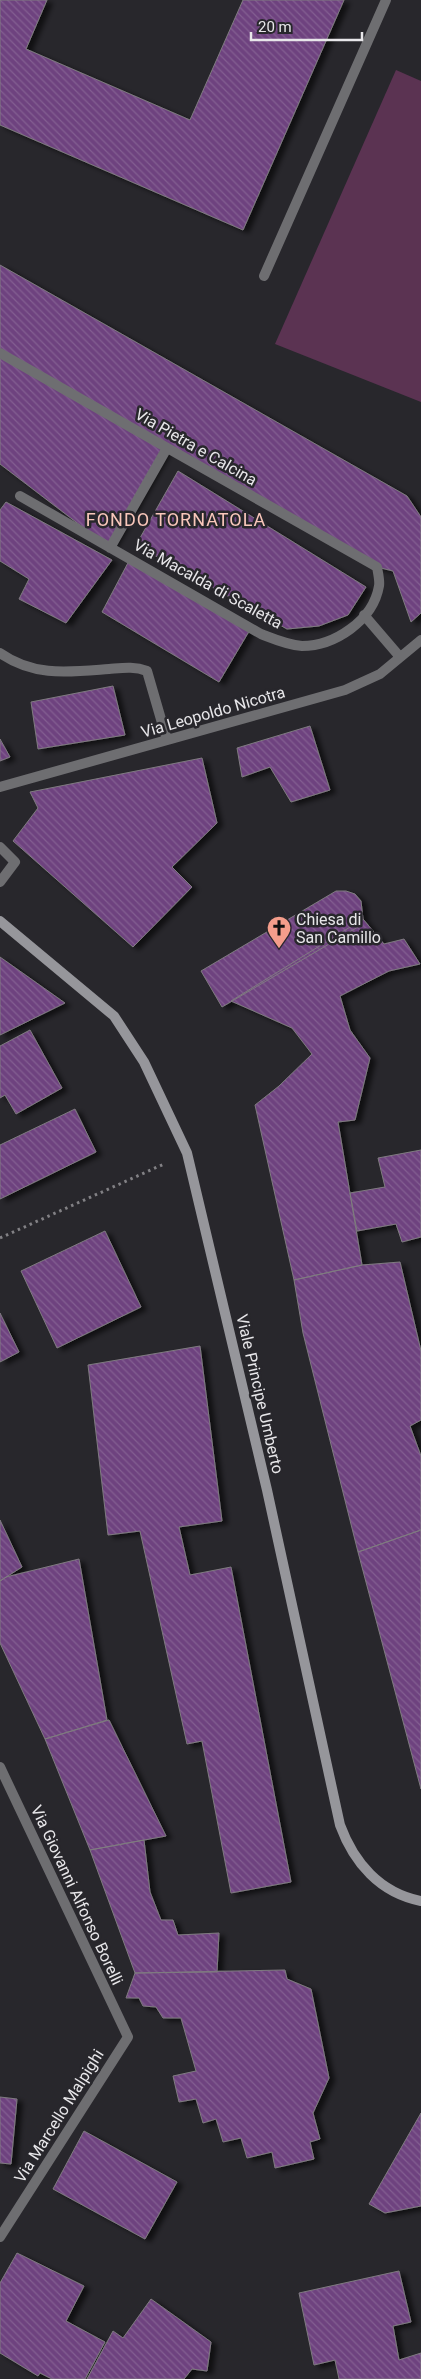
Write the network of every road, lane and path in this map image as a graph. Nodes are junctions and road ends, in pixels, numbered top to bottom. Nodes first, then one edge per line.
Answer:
1 (386, 0) edge
2 (264, 276) dead end
3 (0, 353) edge
4 (167, 448) junction
5 (20, 496) dead end
6 (110, 548) junction
7 (377, 567) joint
8 (364, 615) junction
9 (421, 640) edge
10 (0, 653) edge
11 (400, 657) junction
12 (167, 740) junction
13 (0, 787) edge
14 (0, 847) edge
15 (0, 882) edge
16 (0, 921) edge
17 (187, 1153) junction
18 (0, 1238) edge
19 (0, 1767) edge
20 (421, 1902) edge
21 (128, 2037) joint
22 (0, 2238) edge

1 - 2 street
3 - 4 street, Via Pietra e Calcina
4 - 6 street
4 - 7 street, Via Pietra e Calcina
5 - 6 street, Via Macalda di Scaletta
6 - 8 street, Via Macalda di Scaletta
7 - 8 street, Via Macalda di Scaletta
8 - 11 street
9 - 11 street, Via Leopoldo Nicotra
10 - 12 street
11 - 12 street, Via Leopoldo Nicotra
12 - 13 street, Via Leopoldo Nicotra
14 - 15 street
16 - 17 main road, Viale Principe Umberto
17 - 18 path
17 - 20 main road, Viale Principe Umberto
19 - 21 street, Via Giovanni Alfonso Borelli
21 - 22 street, Via Marcello Malpighi

